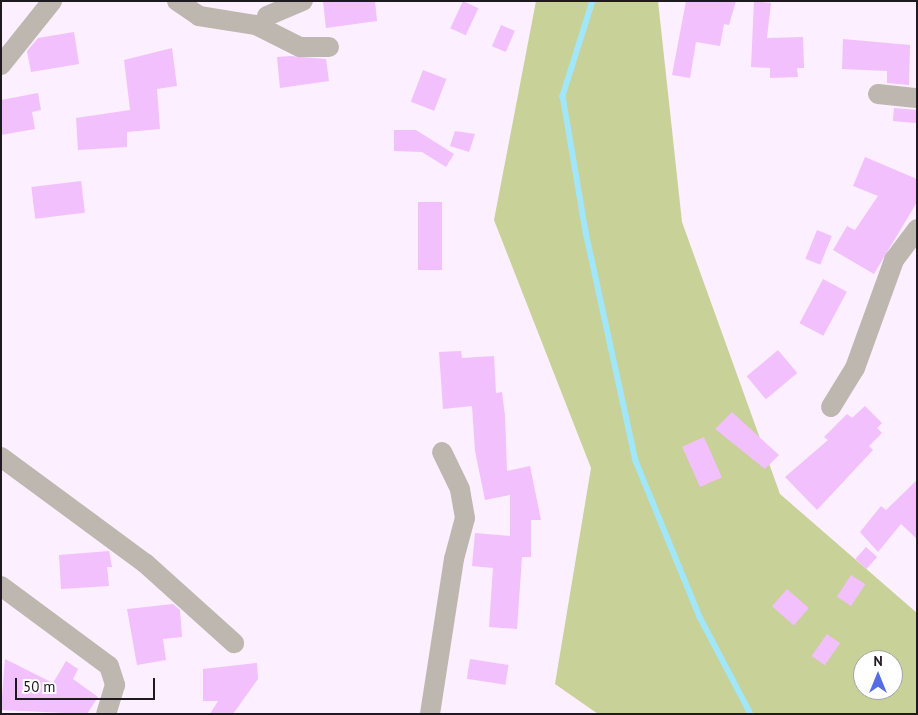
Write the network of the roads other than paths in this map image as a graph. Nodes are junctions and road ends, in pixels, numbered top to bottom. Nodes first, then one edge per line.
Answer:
1 (52, 1) edge
2 (177, 1) edge
3 (302, 1) edge
4 (268, 17) edge
5 (329, 47) dead end
6 (1, 65) edge
7 (878, 94) dead end
8 (917, 98) edge
9 (917, 229) edge
10 (831, 407) dead end
11 (442, 452) dead end
12 (1, 457) edge
13 (1, 586) edge
14 (234, 642) dead end
15 (106, 714) edge
16 (430, 714) edge

1 - 6 street
2 - 4 street
3 - 4 street
4 - 5 street
7 - 8 street
9 - 10 street
11 - 16 street
12 - 14 street
13 - 15 street

